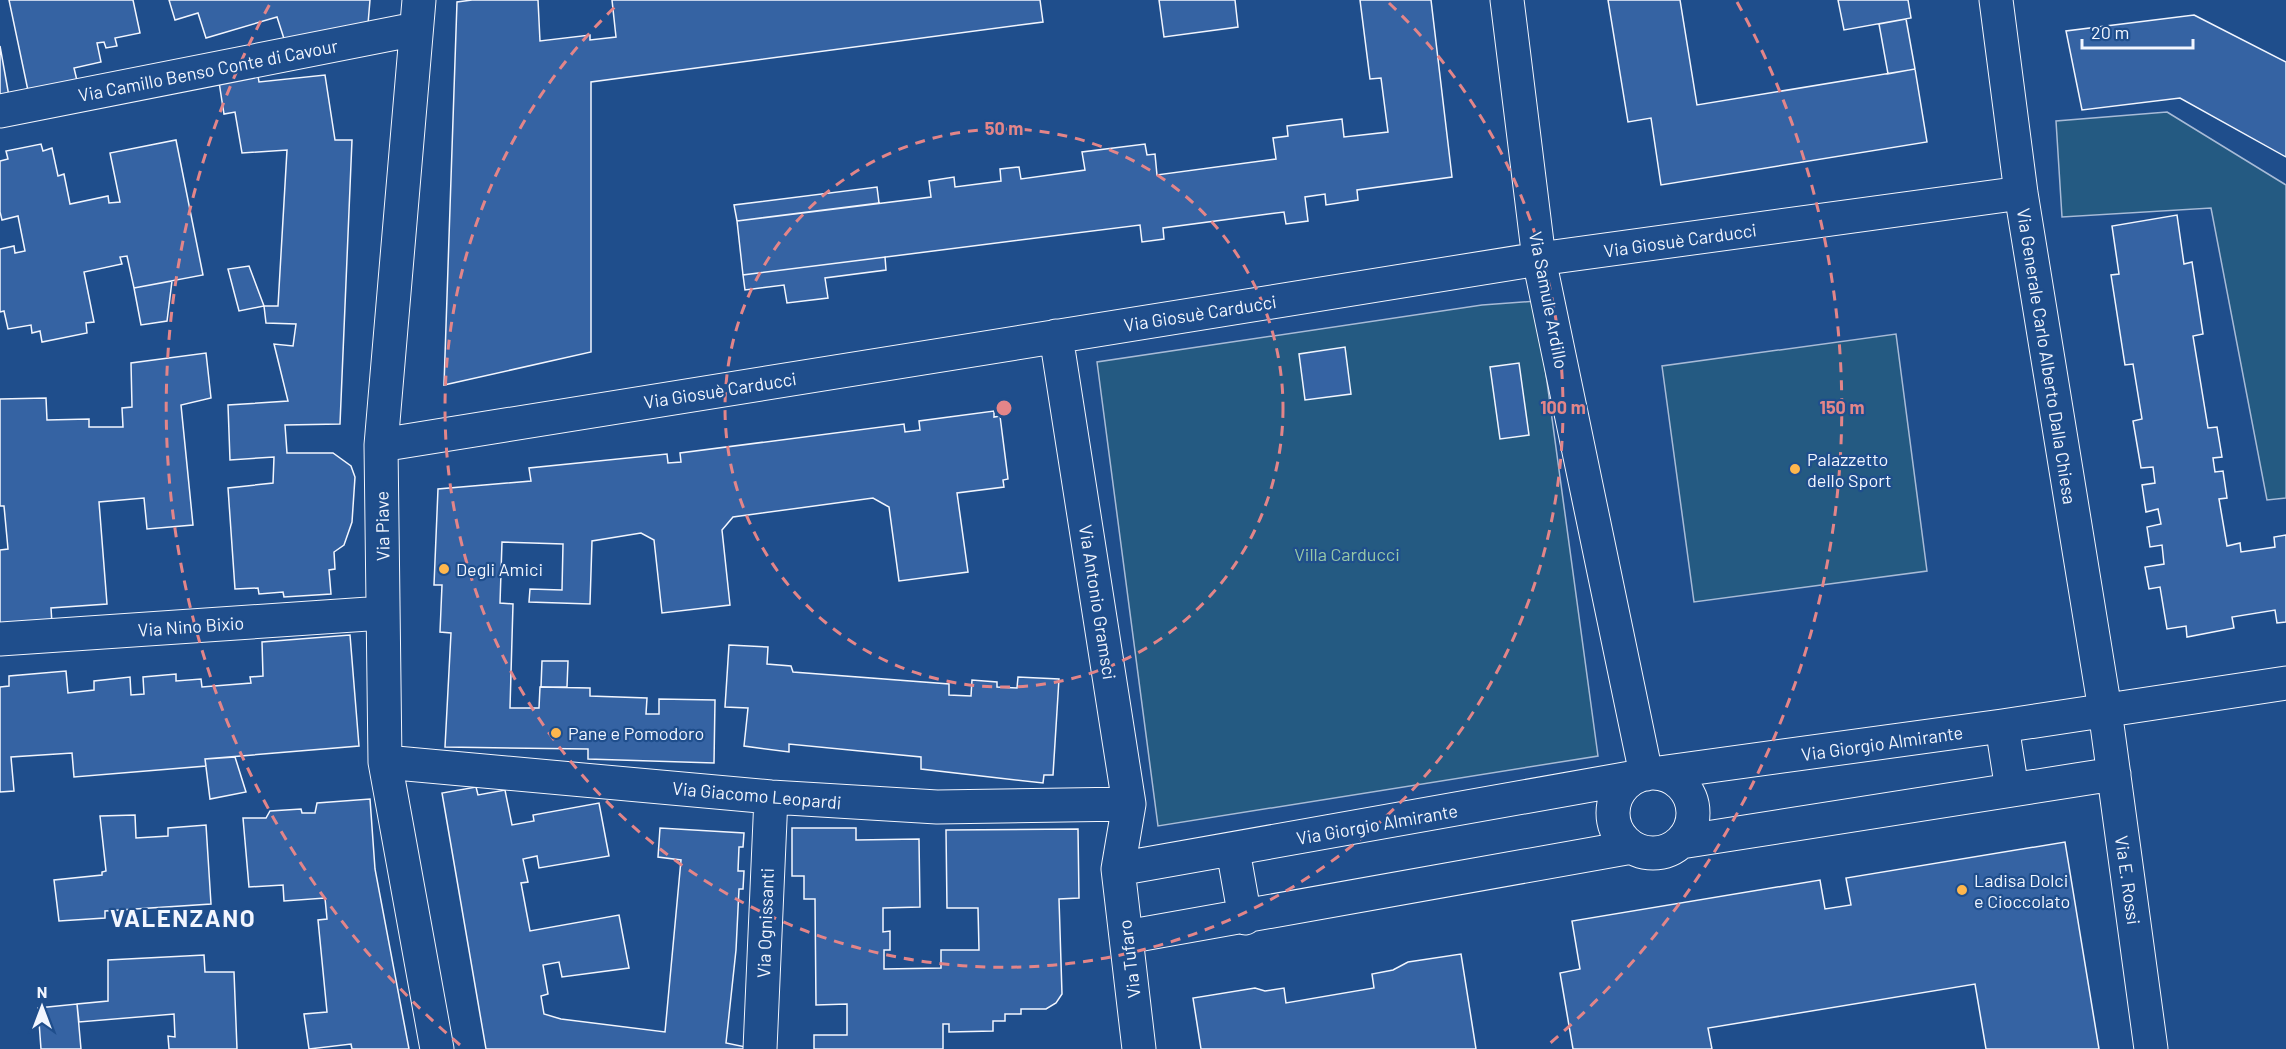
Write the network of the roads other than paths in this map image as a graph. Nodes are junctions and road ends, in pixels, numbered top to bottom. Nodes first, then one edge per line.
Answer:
1 (1507, 0) edge
2 (1996, 0) edge
3 (417, 15) edge
4 (0, 111) edge
5 (2021, 193) junction
6 (1539, 259) junction
7 (1056, 336) junction
8 (381, 445) junction
9 (383, 613) junction
10 (0, 639) edge
11 (2286, 683) edge
12 (2105, 710) junction
13 (2002, 726) junction
14 (385, 762) junction
15 (2114, 774) junction
16 (1647, 775) junction
17 (2012, 790) junction
18 (771, 797) junction
19 (1129, 804) junction
20 (1681, 842) junction
21 (1632, 847) junction
22 (1233, 850) junction
23 (1118, 869) junction
24 (1245, 918) junction
25 (1126, 937) junction
26 (437, 1049) edge
27 (760, 1049) edge
28 (1139, 1049) edge
29 (2151, 1049) edge

1 - 6 street, Via Samule Ardillo
2 - 5 street, Via Generale Carlo Alberto Dalla Chiesa
3 - 4 street, Via Camillo Benso Conte di Cavour
3 - 8 street, Via Piave
5 - 6 street, Via Giosuè Carducci
5 - 12 street, Via Generale Carlo Alberto Dalla Chiesa
6 - 7 street, Via Giosuè Carducci
6 - 16 street, Via Samule Ardillo
7 - 8 street, Via Giosuè Carducci
7 - 19 street, Via Antonio Gramsci
8 - 9 street, Via Piave
9 - 10 street, Via Nino Bixio
9 - 14 street, Via Piave
11 - 12 street, Via Giorgio Almirante
12 - 13 street, Via Giorgio Almirante
12 - 15 street, Via E. Rossi
13 - 16 street, Via Giorgio Almirante
13 - 17 street
14 - 18 street, Via Giacomo Leopardi
14 - 26 street, Via Piave
15 - 17 street
15 - 29 street, Via E. Rossi
16 - 20 street
16 - 21 street
16 - 22 street, Via Giorgio Almirante
17 - 20 street
18 - 19 street, Via Giacomo Leopardi
18 - 27 street, Via Ognissanti
19 - 23 street, Via Antonio Gramsci
20 - 21 street
21 - 24 street
22 - 23 street, Via Giorgio Almirante
22 - 24 street
23 - 25 street, Via Tufaro
24 - 25 street
25 - 28 street, Via Tufaro

